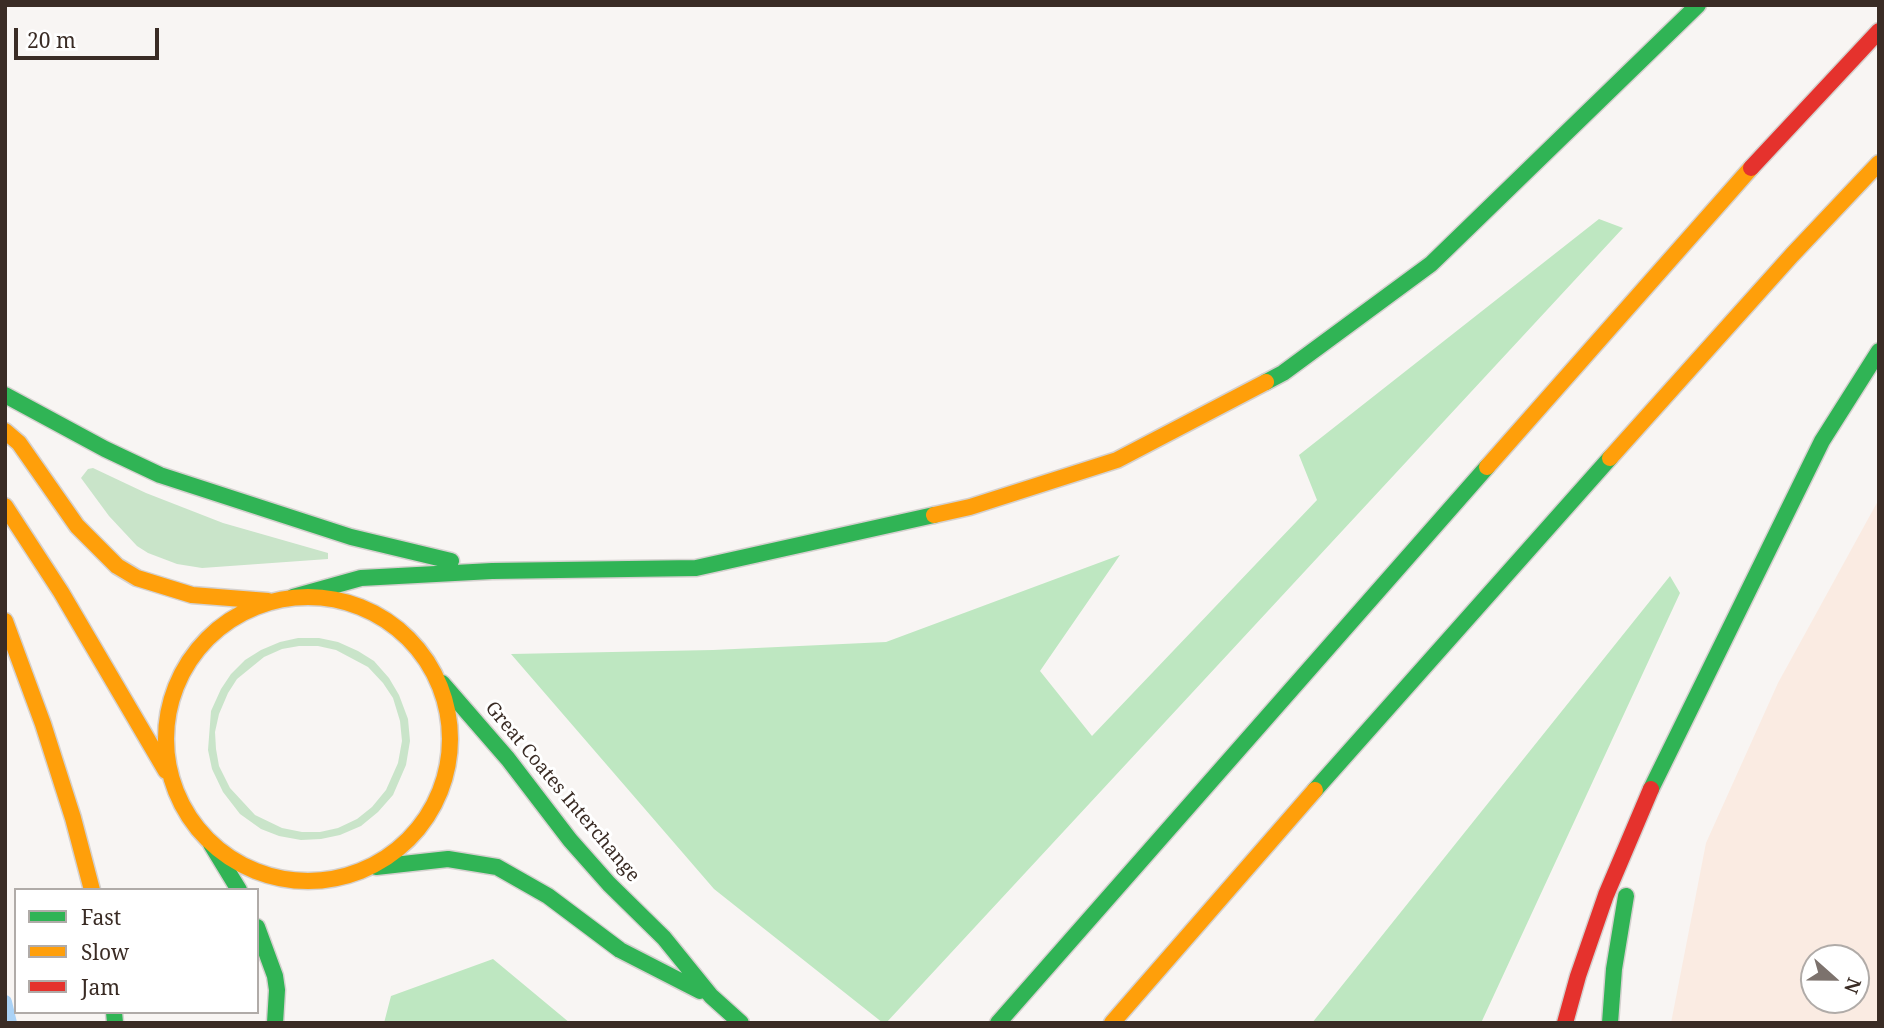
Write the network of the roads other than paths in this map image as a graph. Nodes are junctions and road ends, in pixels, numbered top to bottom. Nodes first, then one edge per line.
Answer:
1 (1698, 5) edge
2 (1879, 30) edge
3 (1879, 163) edge
4 (1879, 351) edge
5 (5, 395) edge
6 (5, 431) edge
7 (5, 506) edge
8 (492, 571) junction
9 (293, 597) junction
10 (268, 601) junction
11 (5, 621) edge
12 (437, 677) junction
13 (172, 782) junction
14 (1656, 782) junction
15 (211, 844) junction
16 (368, 868) junction
17 (91, 888) edge
18 (238, 888) edge
19 (259, 932) edge
20 (711, 996) junction
21 (275, 1023) edge
22 (741, 1023) edge
23 (998, 1023) edge
24 (1112, 1023) edge
25 (1565, 1023) edge
26 (1610, 1023) edge

1 - 8 main road
2 - 23 main road
3 - 24 main road
4 - 14 main road
5 - 8 main road
6 - 10 main road
7 - 13 main road
8 - 9 main road
9 - 10 main road, Great Coates Interchange
9 - 12 main road, Great Coates Interchange
10 - 13 main road, Great Coates Interchange
11 - 17 main road
12 - 16 main road, Great Coates Interchange
12 - 20 main road, Great Coates Interchange
13 - 15 main road, Great Coates Interchange
14 - 25 main road
14 - 26 main road
15 - 16 main road, Great Coates Interchange
15 - 18 main road
16 - 20 main road, Great Coates Interchange
19 - 21 main road
20 - 22 main road, Great Coates Interchange

